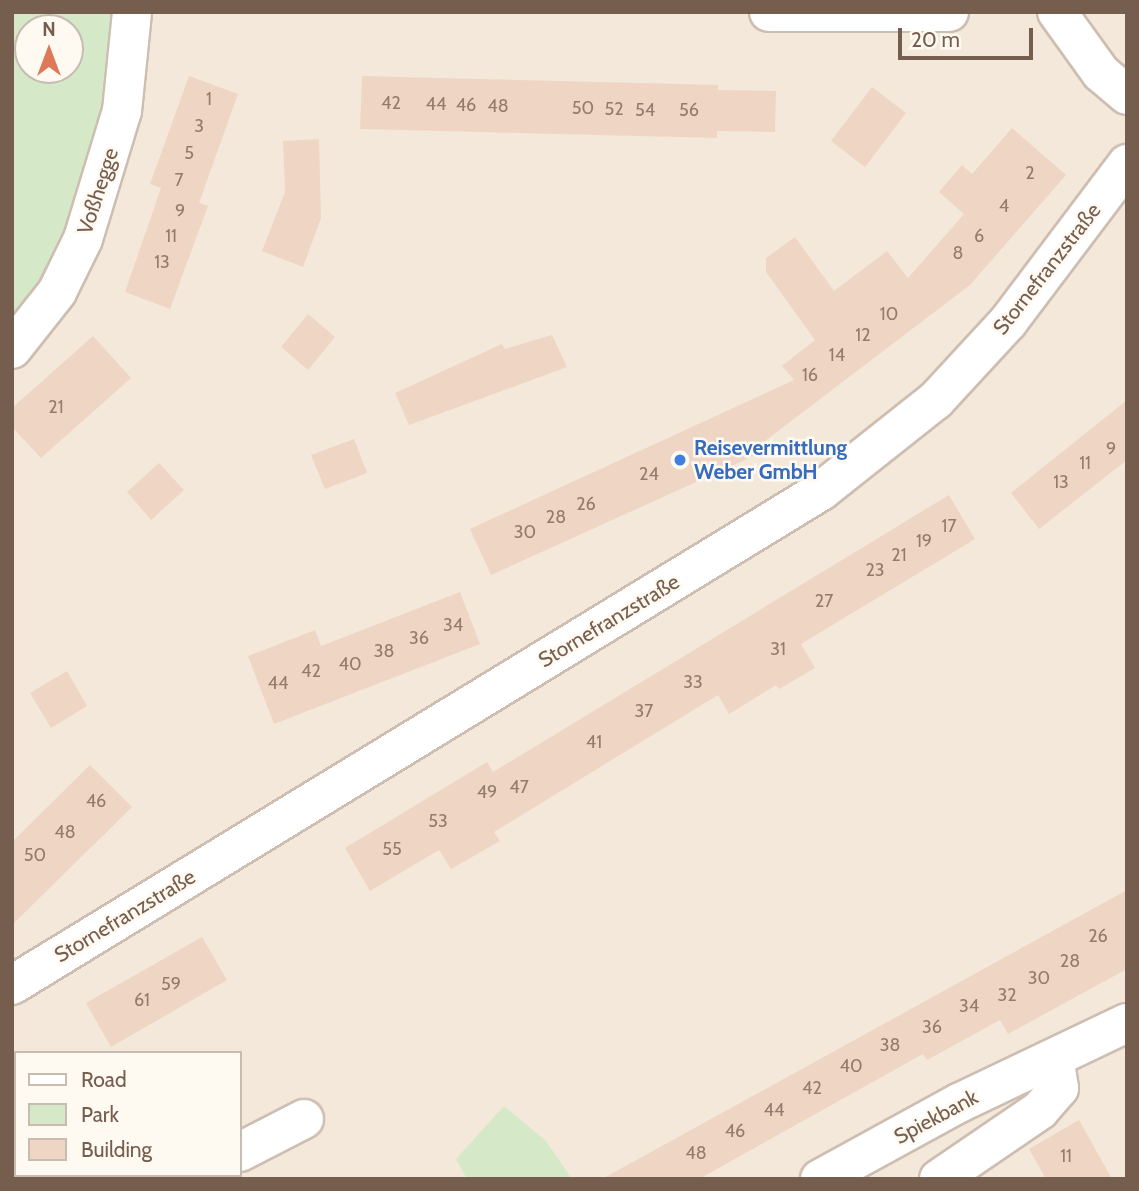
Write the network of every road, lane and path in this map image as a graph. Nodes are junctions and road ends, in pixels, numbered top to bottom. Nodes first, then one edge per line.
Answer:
1 (132, 12) edge
2 (769, 12) edge
3 (949, 12) edge
4 (1058, 12) edge
5 (1127, 95) edge
6 (1127, 164) edge
7 (12, 349) edge
8 (12, 985) edge
9 (1127, 1023) edge
10 (1054, 1058) junction
11 (304, 1119) dead end
12 (242, 1151) edge
13 (820, 1179) edge
14 (939, 1179) edge

1 - 7 street, Voßhegge
2 - 3 street
4 - 5 street
6 - 8 street, Stornefranzstraße
9 - 10 street, Spiekbank
10 - 13 street, Spiekbank
10 - 14 street
11 - 12 street

